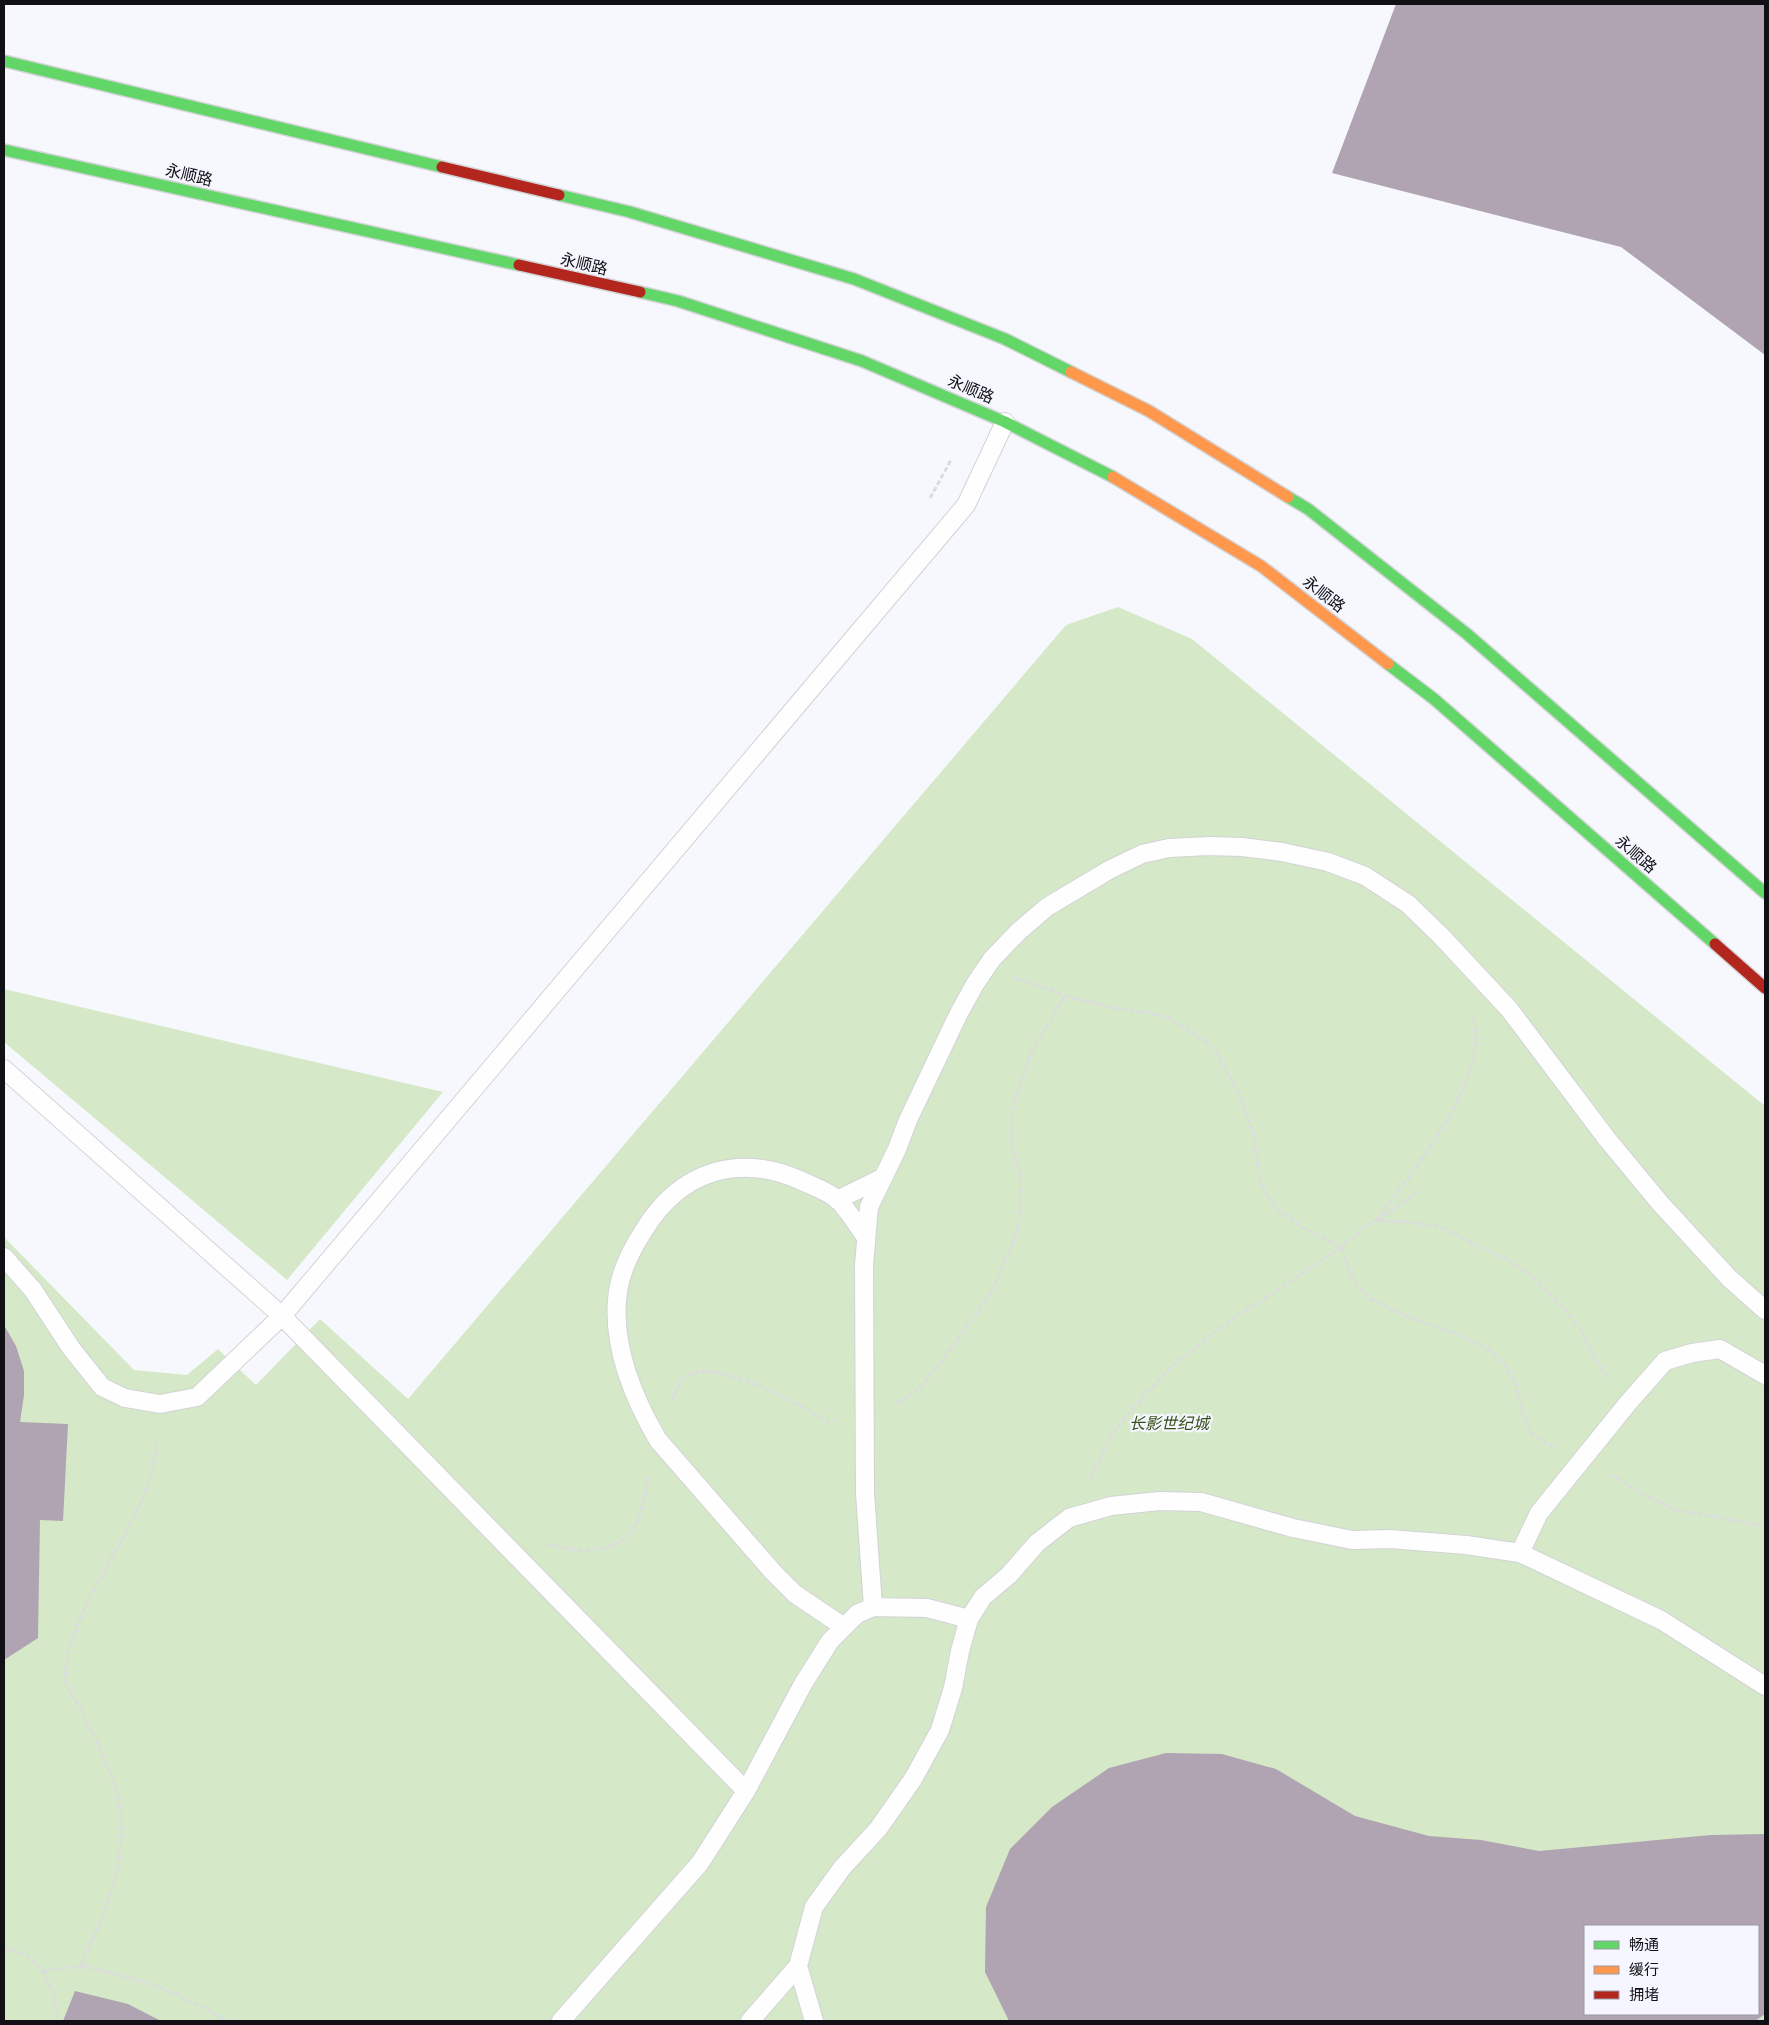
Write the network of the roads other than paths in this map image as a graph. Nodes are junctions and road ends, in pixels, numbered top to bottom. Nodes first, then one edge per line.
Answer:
1 (4, 61) edge
2 (4, 150) edge
3 (1005, 422) junction
4 (1765, 893) edge
5 (1765, 988) edge
6 (4, 1068) edge
7 (882, 1178) junction
8 (837, 1200) junction
9 (865, 1236) junction
10 (4, 1256) edge
11 (1765, 1310) edge
12 (282, 1316) junction
13 (1765, 1375) edge
14 (1520, 1552) junction
15 (873, 1607) junction
16 (969, 1619) junction
17 (844, 1627) junction
18 (1765, 1686) edge
19 (746, 1791) junction
20 (798, 1966) junction
21 (562, 2021) edge
22 (750, 2021) edge
23 (814, 2021) edge

1 - 4 main road
2 - 3 main road, 永顺路
3 - 5 main road, 永顺路
3 - 12 lane
6 - 12 lane
7 - 8 lane
7 - 9 lane
7 - 11 lane
8 - 9 lane
8 - 17 lane
9 - 15 lane
10 - 12 lane
12 - 19 lane
13 - 14 lane
14 - 16 lane
14 - 18 lane
15 - 16 lane
15 - 17 lane
16 - 20 lane
17 - 19 lane
19 - 21 lane
20 - 22 lane
20 - 23 lane

